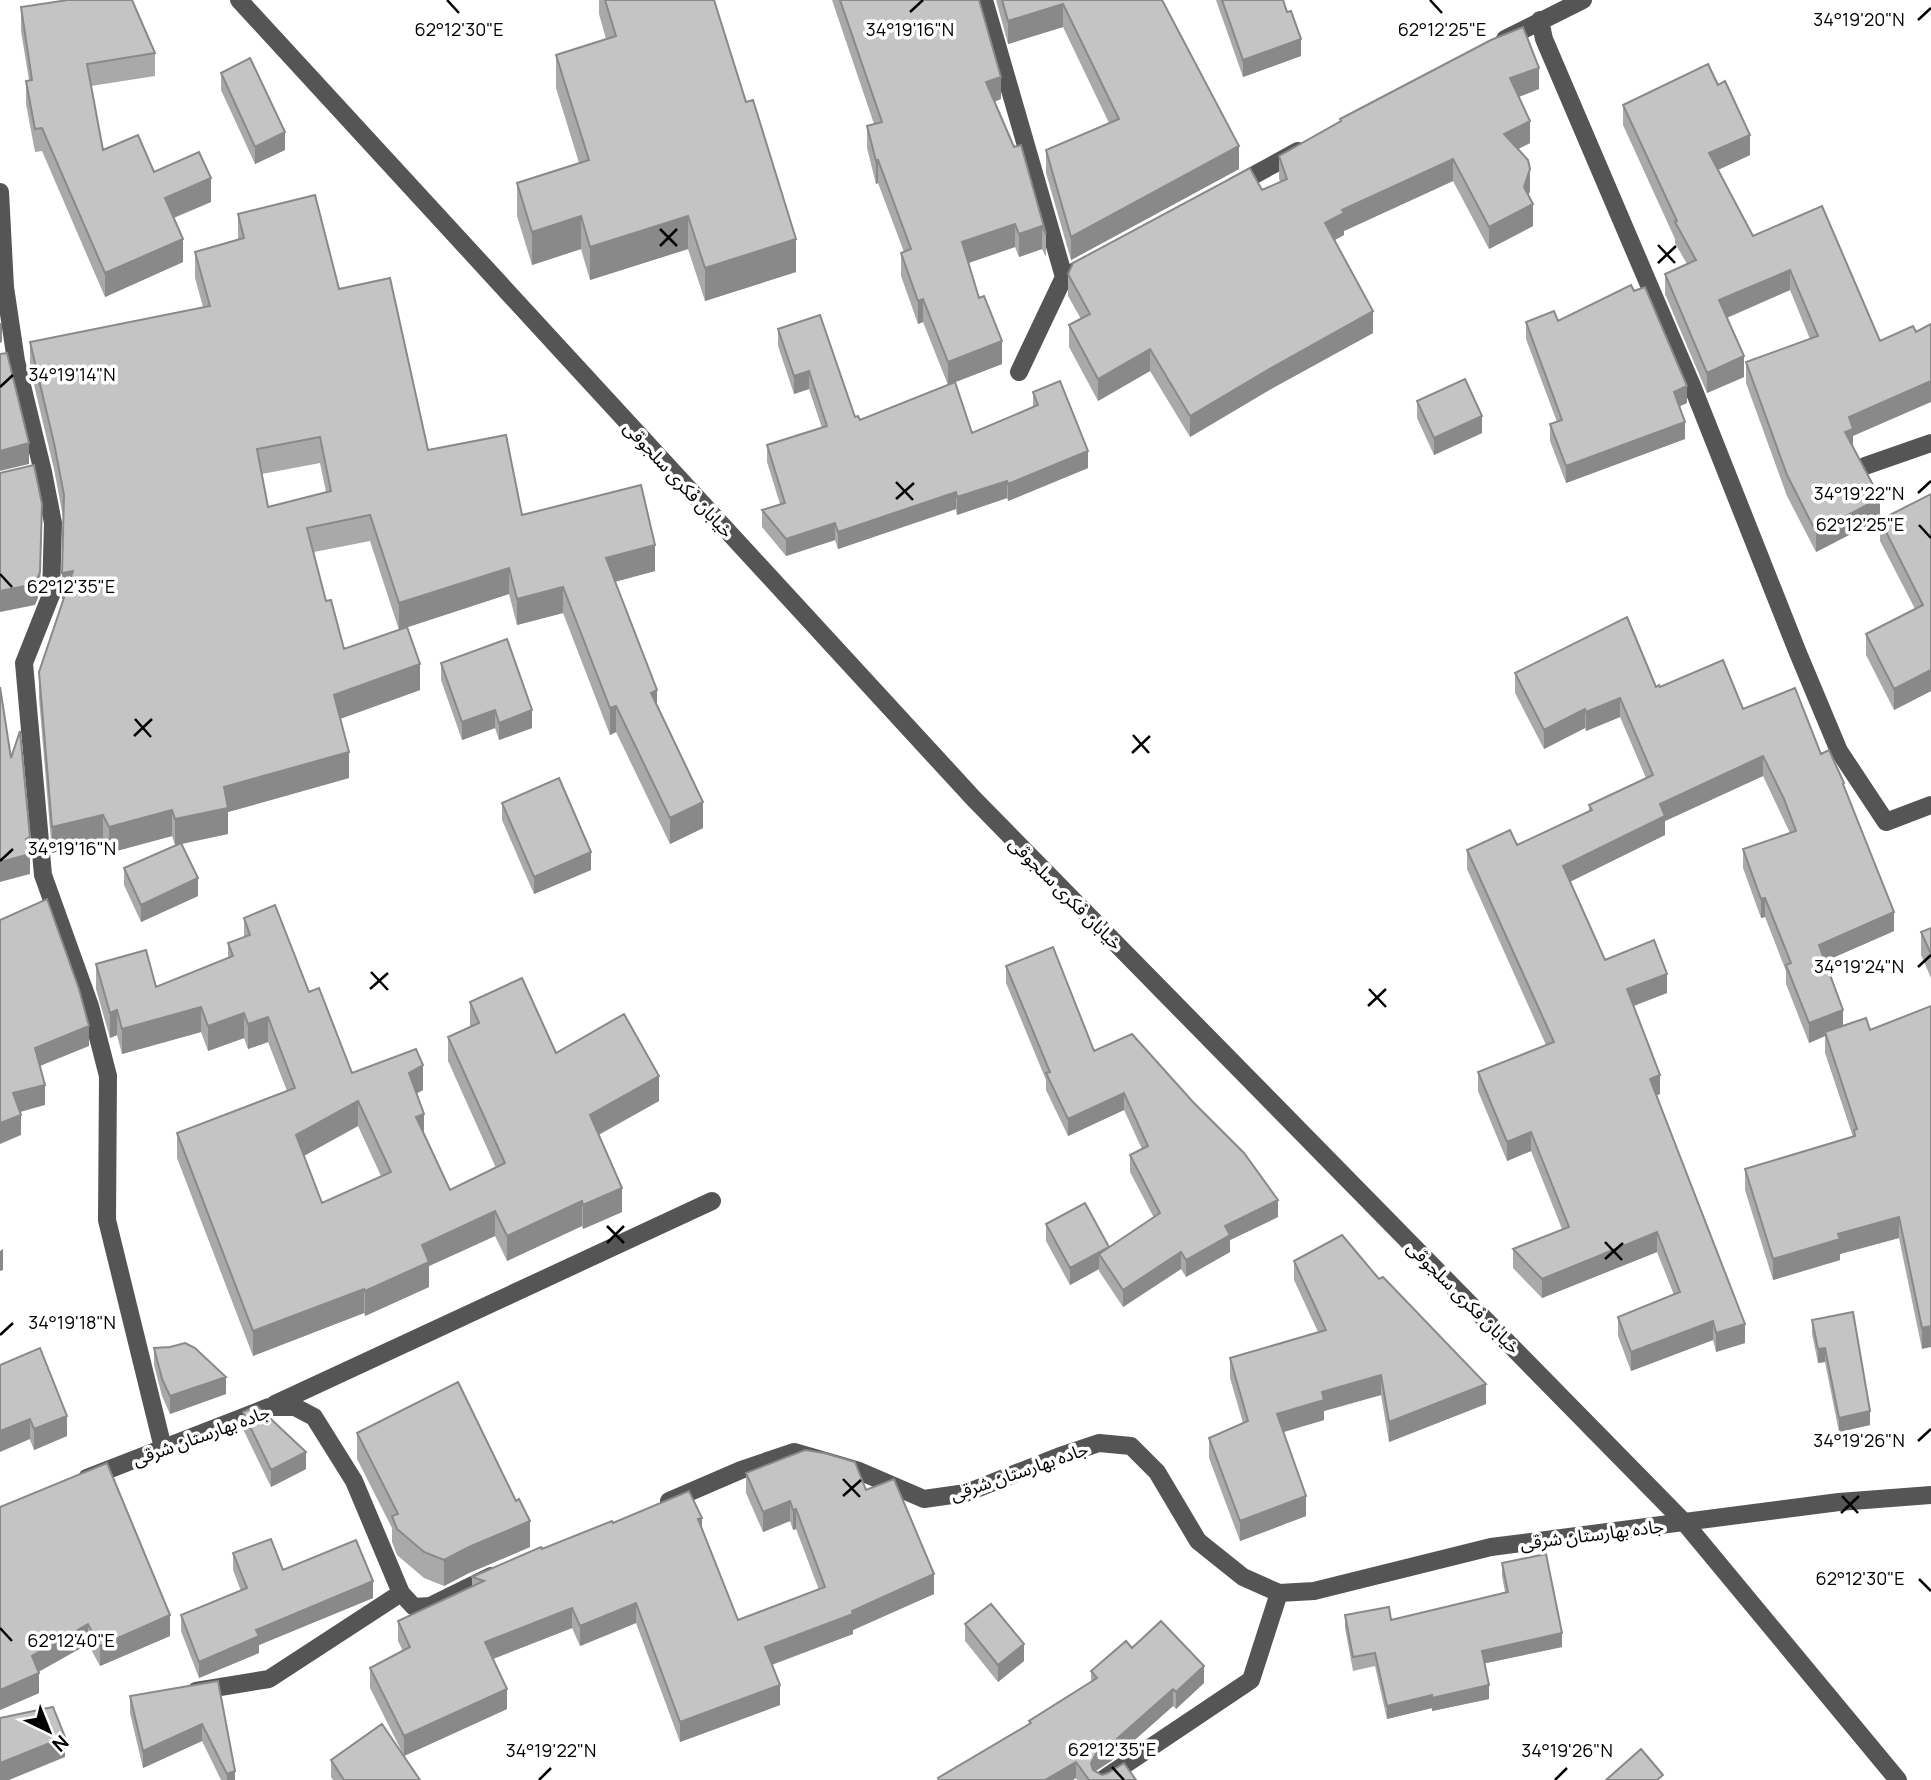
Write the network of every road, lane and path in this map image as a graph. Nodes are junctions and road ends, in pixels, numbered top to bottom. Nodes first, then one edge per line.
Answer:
1 (239, 0) edge
2 (984, 0) edge
3 (1583, 0) edge
4 (1539, 20) junction
5 (1491, 47) edge
6 (1308, 146) edge
7 (0, 192) edge
8 (1222, 192) edge
9 (1100, 257) edge
10 (1064, 277) junction
11 (1019, 372) dead end
12 (1931, 443) edge
13 (1865, 466) edge
14 (43, 472) junction
15 (22, 477) edge
16 (1931, 805) edge
17 (712, 1201) dead end
18 (269, 1407) junction
19 (163, 1448) junction
20 (75, 1483) edge
21 (1931, 1494) edge
22 (658, 1506) edge
23 (1684, 1522) junction
24 (512, 1567) edge
25 (1279, 1592) junction
26 (401, 1593) junction
27 (178, 1694) edge
28 (1102, 1780) edge
29 (1898, 1780) edge

1 - 23 street, خیابان فکری سلجوقی
2 - 10 street
3 - 4 street
4 - 5 street
4 - 16 street
6 - 8 street
7 - 14 street
9 - 10 street
10 - 11 street
12 - 13 street
14 - 15 street
14 - 19 street
17 - 18 street
18 - 19 street, جاده بهارستان شرقی
18 - 26 street, جاده بهارستان شرقی
19 - 20 street, جاده بهارستان شرقی
21 - 23 street, جاده بهارستان شرقی
22 - 25 street, جاده بهارستان شرقی
23 - 25 street, جاده بهارستان شرقی
23 - 29 street, خیابان فکری سلجوقی
24 - 26 street
25 - 28 street
26 - 27 street

